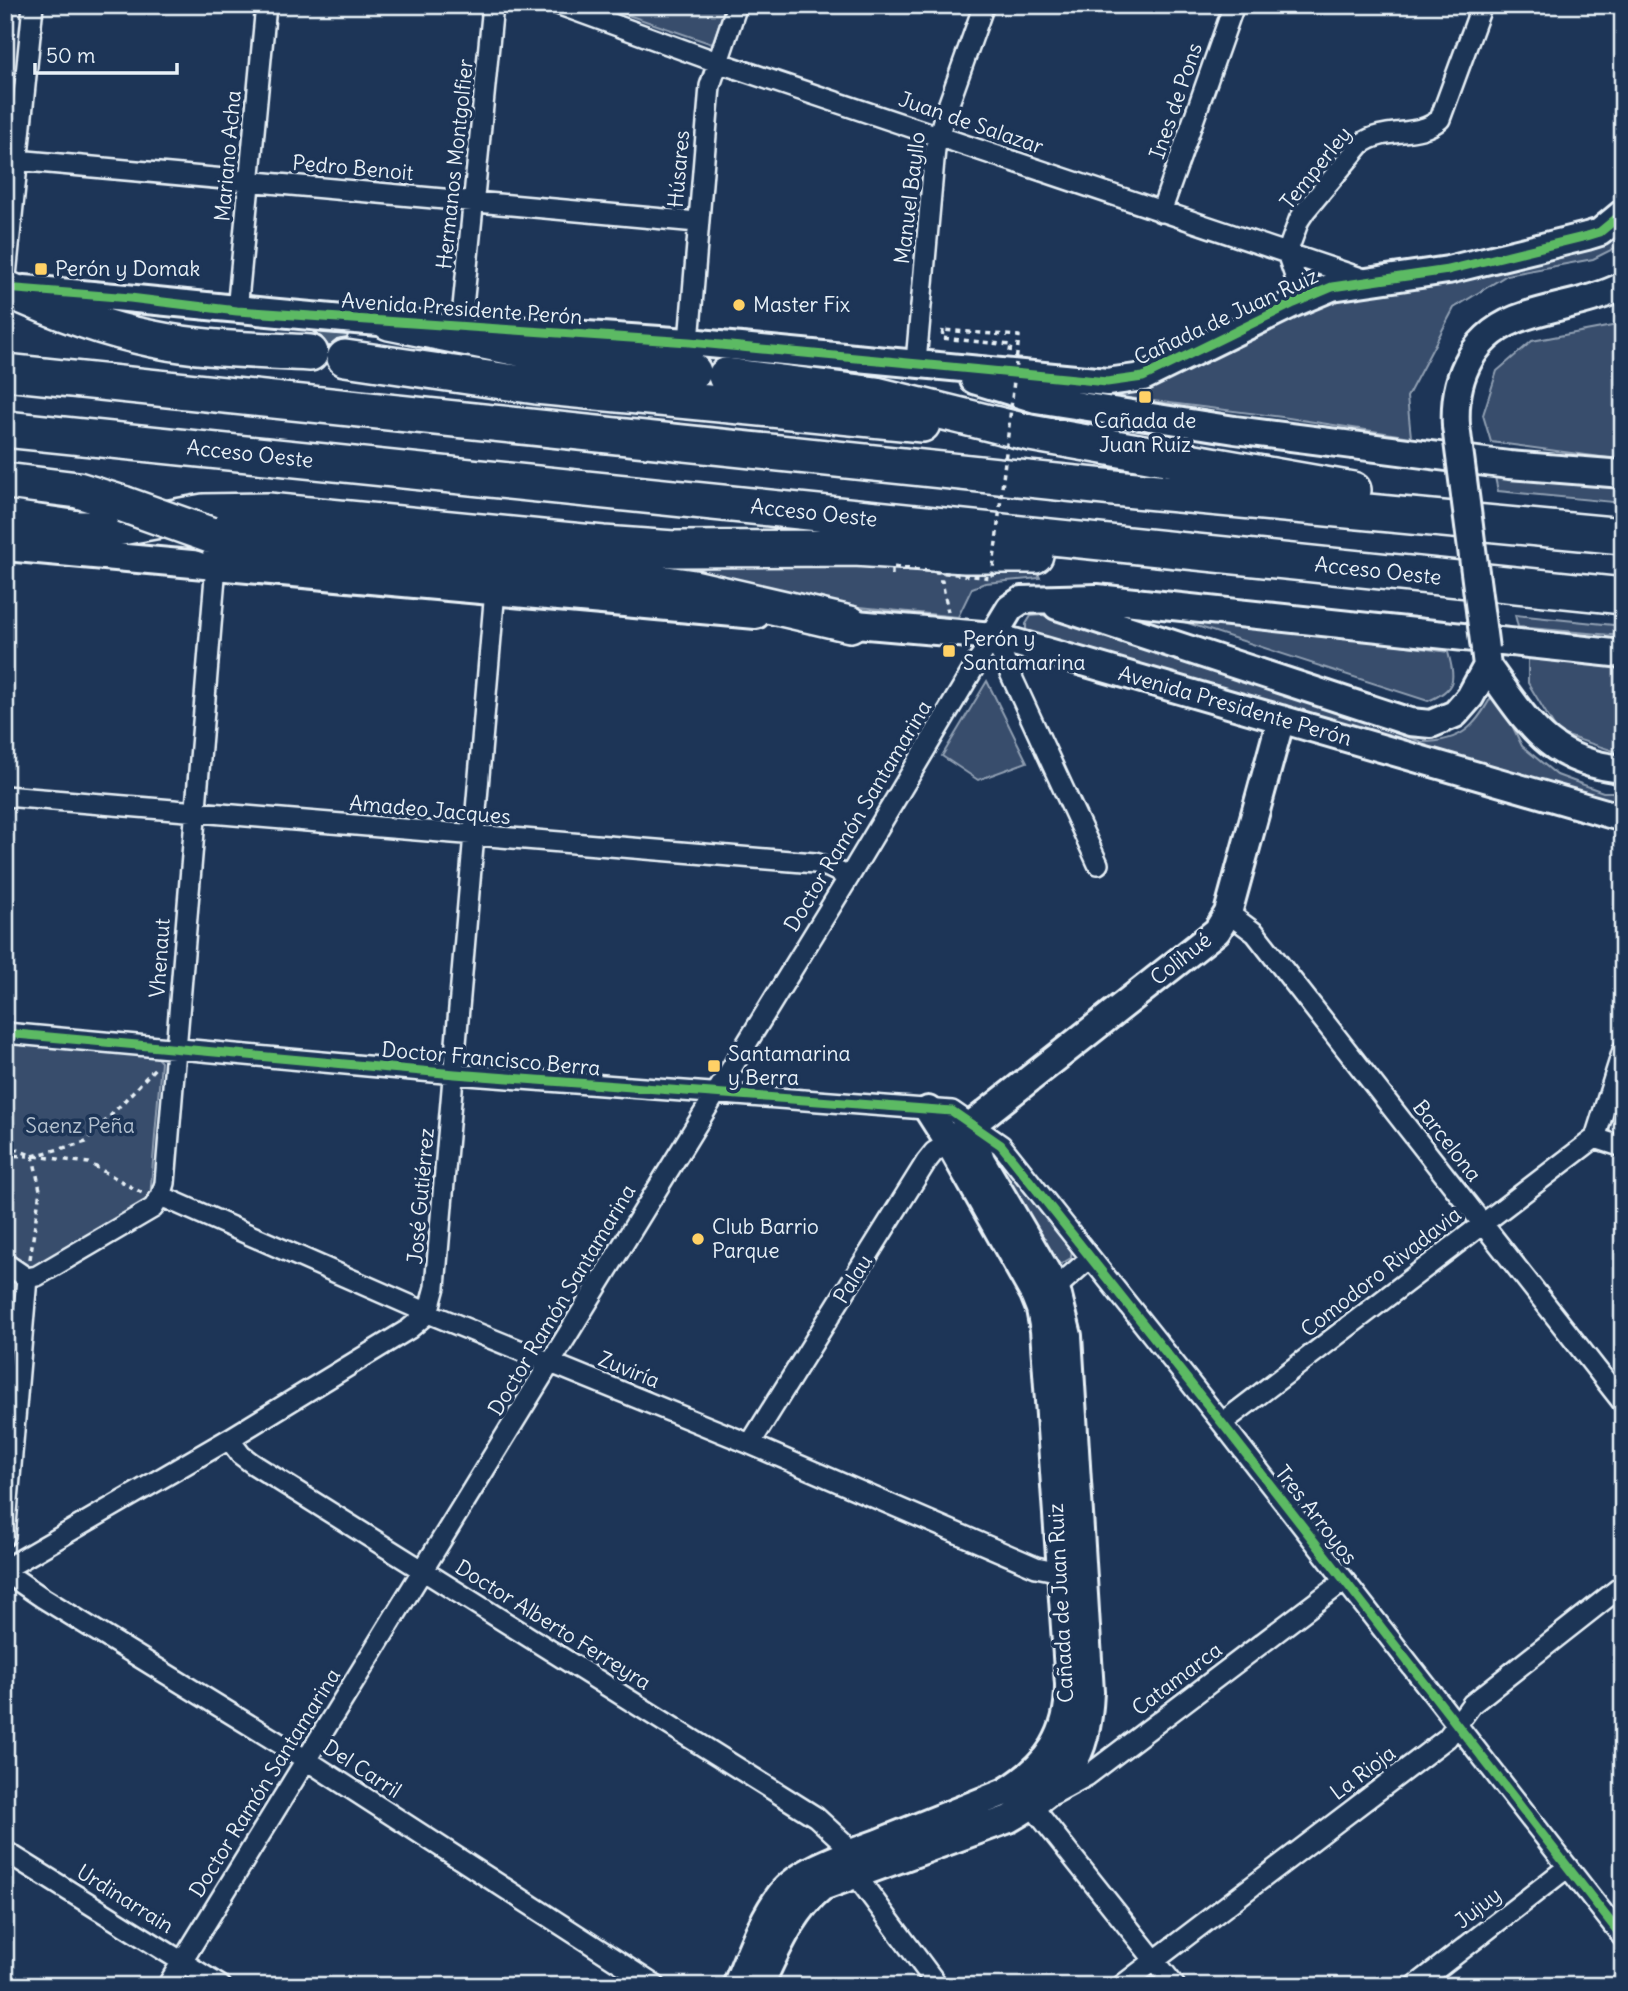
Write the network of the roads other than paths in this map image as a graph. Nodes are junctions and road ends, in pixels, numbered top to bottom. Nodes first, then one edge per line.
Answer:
1 (33, 5) edge
2 (266, 5) edge
3 (493, 5) edge
4 (560, 5) edge
5 (737, 5) edge
6 (984, 5) edge
7 (1234, 5) edge
8 (1482, 5) edge
9 (717, 62) junction
10 (939, 135) junction
11 (11, 160) edge
12 (248, 181) junction
13 (474, 202) junction
14 (1161, 212) junction
15 (1623, 214) edge
16 (697, 222) junction
17 (1287, 253) junction
18 (1368, 281) junction
19 (1623, 286) edge
20 (5, 287) edge
21 (1294, 303) junction
22 (1623, 304) edge
23 (237, 311) junction
24 (1537, 313) junction
25 (389, 322) junction
26 (461, 327) junction
27 (310, 353) dead end
28 (345, 358) dead end
29 (916, 362) junction
30 (702, 363) junction
31 (5, 372) edge
32 (5, 429) edge
33 (1030, 433) junction
34 (1623, 474) edge
35 (5, 481) edge
36 (5, 518) edge
37 (1563, 530) junction
38 (1623, 536) edge
39 (5, 547) edge
40 (213, 550) junction
41 (1224, 555) junction
42 (495, 590) junction
43 (1623, 596) edge
44 (1037, 600) junction
45 (850, 624) junction
46 (993, 636) junction
47 (1623, 654) edge
48 (1486, 657) junction
49 (1281, 719) junction
50 (1623, 769) edge
51 (5, 796) edge
52 (194, 812) junction
53 (1623, 818) edge
54 (475, 837) junction
55 (1098, 864) dead end
56 (849, 877) junction
57 (1228, 913) junction
58 (5, 1033) edge
59 (176, 1047) junction
60 (1623, 1050) edge
61 (455, 1074) junction
62 (715, 1094) junction
63 (928, 1110) junction
64 (970, 1125) junction
65 (1595, 1138) junction
66 (949, 1143) junction
67 (1623, 1147) edge
68 (161, 1196) junction
69 (1482, 1223) junction
70 (1090, 1258) junction
71 (5, 1264) edge
72 (27, 1278) junction
73 (1056, 1289) junction
74 (428, 1312) junction
75 (551, 1362) junction
76 (1623, 1404) edge
77 (1222, 1423) junction
78 (229, 1439) junction
79 (750, 1444) junction
80 (5, 1536) edge
81 (5, 1571) edge
82 (423, 1571) junction
83 (1071, 1574) junction
84 (1344, 1581) junction
85 (1623, 1585) edge
86 (1458, 1724) junction
87 (305, 1759) junction
88 (1026, 1795) junction
89 (5, 1851) edge
90 (853, 1864) junction
91 (1568, 1867) junction
92 (1623, 1938) edge
93 (1154, 1959) junction
94 (182, 1961) junction
95 (167, 1986) edge
96 (221, 1986) edge
97 (656, 1986) edge
98 (736, 1986) edge
99 (759, 1986) edge
100 (938, 1986) edge
101 (1121, 1986) edge
102 (1175, 1986) edge
103 (1415, 1986) edge

1 - 11 street
2 - 12 street, Mariano Acha
3 - 13 street, Hermanos Montgolfier
4 - 9 street, Juan de Salazar
5 - 9 street, Húsares
6 - 10 street, Manuel Bayllo
7 - 14 street, Ines de Pons
8 - 17 street, Temperley
9 - 10 street, Juan de Salazar
9 - 16 street, Húsares
10 - 14 street, Juan de Salazar
10 - 29 street, Manuel Bayllo
11 - 12 street, Pedro Benoit
11 - 20 street
12 - 13 street, Pedro Benoit
12 - 23 street, Mariano Acha
13 - 16 street, Pedro Benoit
13 - 26 street, Hermanos Montgolfier
14 - 17 street, Juan de Salazar
15 - 18 main road, Cañada de Juan Ruiz
16 - 30 street, Húsares
17 - 18 street, Juan de Salazar
17 - 21 street
18 - 21 main road, Cañada de Juan Ruiz
19 - 24 main road
20 - 23 main road, Avenida Presidente Perón
20 - 27 highway
21 - 29 main road, Cañada de Juan Ruiz
22 - 24 main road
23 - 25 main road, Avenida Presidente Perón
24 - 48 main road, bridge
25 - 26 main road, Avenida Presidente Perón
25 - 30 highway
26 - 30 main road, Avenida Presidente Perón
28 - 33 highway
29 - 30 main road, Avenida Presidente Perón
29 - 34 main road
30 - 33 highway
31 - 37 highway
32 - 41 highway, Acceso Oeste
33 - 37 highway
35 - 40 highway, bridge
36 - 41 highway
37 - 38 highway
39 - 40 main road, Avenida Presidente Perón
40 - 42 main road, Avenida Presidente Perón
40 - 45 highway
40 - 52 street, Vhenaut
41 - 43 highway, Acceso Oeste
42 - 45 main road, Avenida Presidente Perón
42 - 54 street, José Gutiérrez
44 - 46 main road
44 - 47 main road
44 - 48 main road
45 - 46 main road, Avenida Presidente Perón
46 - 49 main road, Avenida Presidente Perón
46 - 55 street
46 - 56 street, Doctor Ramón Santamarina
48 - 50 main road
49 - 53 main road, Avenida Presidente Perón
49 - 57 main road, Colihué
51 - 52 street, Amadeo Jacques
52 - 54 street, Amadeo Jacques
52 - 59 street, Vhenaut
54 - 56 street, Amadeo Jacques
54 - 61 street, José Gutiérrez
56 - 62 street, Doctor Ramón Santamarina
57 - 64 main road, Colihué
57 - 69 street, Barcelona
58 - 59 street, Doctor Francisco Berra
59 - 61 street, Doctor Francisco Berra
59 - 68 street, Vhenaut
60 - 65 street
61 - 62 street, Doctor Francisco Berra
61 - 74 street, José Gutiérrez
62 - 63 street, Doctor Francisco Berra
62 - 75 street, Doctor Ramón Santamarina
63 - 64 street, Doctor Francisco Berra
63 - 66 main road, Cañada de Juan Ruiz
64 - 66 main road, Palau
64 - 70 street, Tres Arroyos
64 - 73 main road, Cañada de Juan Ruiz
65 - 67 street
65 - 69 street, Comodoro Rivadavia
66 - 79 street, Palau
66 - 83 main road, Cañada de Juan Ruiz
68 - 72 street
68 - 74 street, Zuviría
69 - 76 street, Barcelona
69 - 77 street, Comodoro Rivadavia
70 - 73 street
70 - 77 street, Tres Arroyos
71 - 72 street
72 - 80 street
73 - 83 main road, Cañada de Juan Ruiz
74 - 75 street, Zuviría
74 - 78 street
75 - 79 street, Zuviría
75 - 82 street, Doctor Ramón Santamarina
77 - 84 street, Tres Arroyos
78 - 81 street
78 - 82 street, Doctor Alberto Ferreyra
79 - 83 street, Zuviría
81 - 87 street, Del Carril
82 - 87 street, Doctor Ramón Santamarina
82 - 90 street, Doctor Alberto Ferreyra
83 - 88 main road, Cañada de Juan Ruiz
84 - 86 street, Tres Arroyos
84 - 88 street, Catamarca
85 - 86 street, La Rioja
86 - 91 street, Tres Arroyos
86 - 93 street, La Rioja
87 - 94 street, Doctor Ramón Santamarina
87 - 97 street, Del Carril
88 - 90 main road, Cañada de Juan Ruiz
88 - 93 street
89 - 94 street, Urdinarrain
90 - 98 main road, Cañada de Juan Ruiz
90 - 99 main road, Cañada de Juan Ruiz
90 - 100 street, Doctor Alberto Ferreyra
91 - 92 street, Tres Arroyos
91 - 103 street, Jujuy
93 - 101 street, La Rioja
93 - 102 street
94 - 95 street, Doctor Ramón Santamarina
94 - 96 street, Urdinarrain

